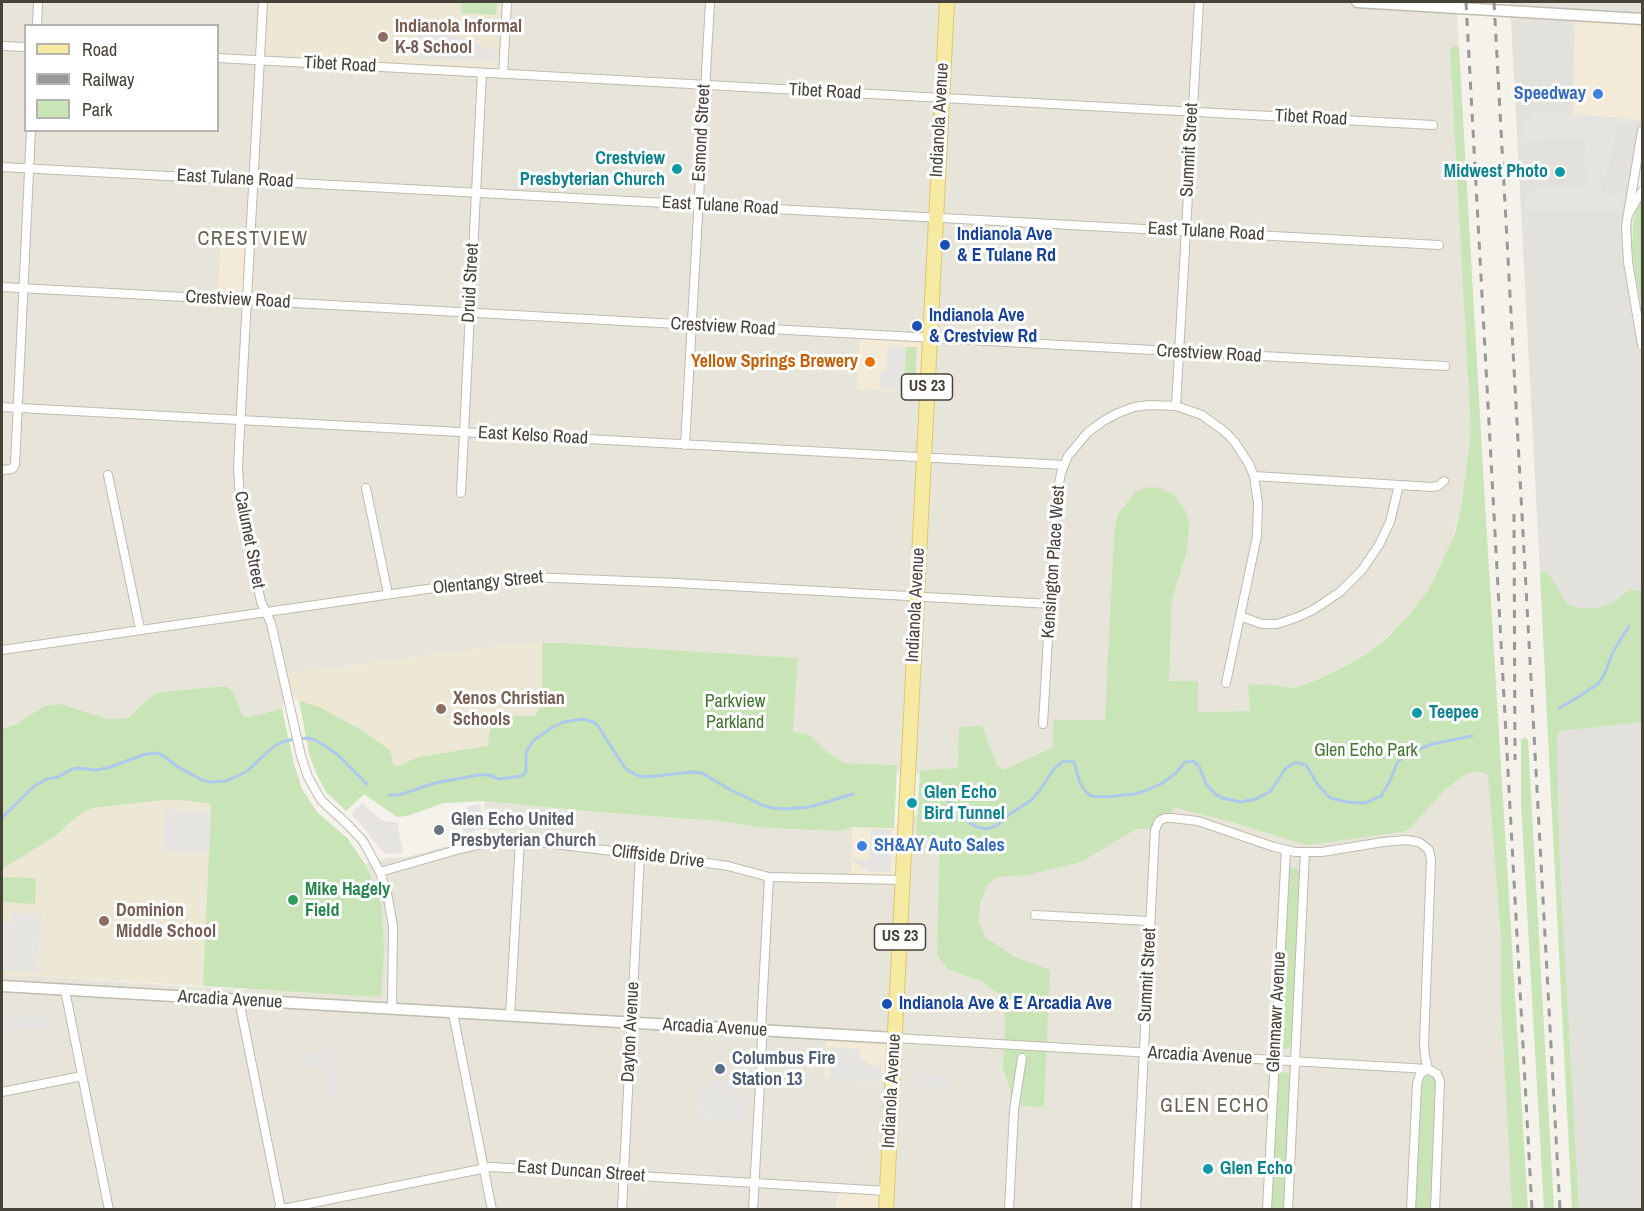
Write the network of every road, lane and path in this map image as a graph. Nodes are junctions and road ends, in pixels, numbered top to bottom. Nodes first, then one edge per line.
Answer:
1 (38, 2) edge
2 (263, 2) edge
3 (507, 2) edge
4 (710, 2) edge
5 (947, 2) edge
6 (1199, 2) edge
7 (1357, 2) edge
8 (1642, 19) edge
9 (37, 24) edge
10 (2, 46) edge
11 (24, 47) edge
12 (219, 58) edge
13 (260, 60) junction
14 (482, 72) junction
15 (503, 74) junction
16 (705, 85) junction
17 (942, 98) junction
18 (1193, 112) junction
19 (1433, 125) dead end
20 (1642, 131) edge
21 (31, 132) edge
22 (2, 167) edge
23 (30, 168) junction
24 (252, 180) junction
25 (1642, 191) edge
26 (476, 192) junction
27 (698, 205) junction
28 (935, 217) junction
29 (1626, 219) junction
30 (1186, 231) junction
31 (1439, 245) dead end
32 (2, 288) edge
33 (23, 289) junction
34 (246, 301) junction
35 (470, 313) junction
36 (691, 325) junction
37 (929, 338) junction
38 (1642, 345) edge
39 (1179, 352) junction
40 (1445, 366) dead end
41 (1176, 406) junction
42 (2, 407) edge
43 (18, 408) junction
44 (241, 420) junction
45 (464, 432) junction
46 (685, 445) junction
47 (923, 458) junction
48 (1064, 465) junction
49 (2, 470) edge
50 (108, 475) dead end
51 (1254, 476) junction
52 (1444, 481) dead end
53 (1399, 485) junction
54 (366, 488) dead end
55 (461, 493) dead end
56 (388, 594) junction
57 (917, 597) junction
58 (1050, 604) junction
59 (266, 612) junction
60 (1240, 616) junction
61 (140, 629) junction
62 (2, 650) edge
63 (1226, 683) dead end
64 (1043, 724) dead end
65 (520, 840) junction
66 (1286, 850) junction
67 (1305, 852) junction
68 (640, 854) junction
69 (380, 872) junction
70 (768, 877) junction
71 (903, 880) junction
72 (1035, 915) dead end
73 (1150, 921) junction
74 (2, 986) edge
75 (65, 990) junction
76 (239, 1000) junction
77 (392, 1009) junction
78 (453, 1013) junction
79 (510, 1016) junction
80 (631, 1023) junction
81 (762, 1031) junction
82 (895, 1038) junction
83 (1144, 1053) junction
84 (1022, 1058) dead end
85 (1274, 1060) junction
86 (1295, 1061) junction
87 (1428, 1069) junction
88 (82, 1076) junction
89 (2, 1092) edge
90 (484, 1167) junction
91 (624, 1175) junction
92 (755, 1183) junction
93 (887, 1191) junction
94 (109, 1209) edge
95 (280, 1209) edge
96 (492, 1209) edge
97 (622, 1209) edge
98 (753, 1209) edge
99 (886, 1209) edge
100 (1009, 1209) edge
101 (1136, 1209) edge
102 (1267, 1209) edge
103 (1288, 1209) edge
104 (1411, 1209) edge
105 (1435, 1209) edge

1 - 9 street
2 - 13 street, Calumet Street
3 - 15 street
4 - 16 street, Esmond Street
5 - 17 main road, Indianola Avenue / US 23
6 - 18 street, Summit Street
7 - 8 street
10 - 11 street
12 - 13 street, Tibet Road
13 - 14 street, Tibet Road
13 - 24 street, Calumet Street
14 - 15 street, Tibet Road
14 - 26 street, Druid Street
15 - 16 street, Tibet Road
16 - 17 street, Tibet Road
16 - 27 street, Esmond Street
17 - 18 street, Tibet Road
17 - 28 main road, Indianola Avenue / US 23
18 - 19 street, Tibet Road
18 - 30 street, Summit Street
20 - 29 street
21 - 23 street
22 - 23 street, East Tulane Road
23 - 24 street, East Tulane Road
23 - 33 street
24 - 26 street, East Tulane Road
24 - 34 street, Calumet Street
25 - 29 street
26 - 27 street, East Tulane Road
26 - 35 street, Druid Street
27 - 28 street, East Tulane Road
27 - 36 street, Esmond Street
28 - 30 street, East Tulane Road
28 - 37 main road, Indianola Avenue / US 23
29 - 38 street
30 - 31 street, East Tulane Road
30 - 39 street, Summit Street
32 - 33 street, Crestview Road
33 - 34 street, Crestview Road
33 - 43 street
34 - 35 street, Crestview Road
34 - 44 street, Calumet Street
35 - 36 street, Crestview Road
35 - 45 street, Druid Street
36 - 37 street, Crestview Road
36 - 46 street, Esmond Street
37 - 39 street, Crestview Road
37 - 47 main road, Indianola Avenue / US 23
39 - 40 street, Crestview Road
39 - 41 street, Summit Street
41 - 48 street, Kensington Place West
41 - 51 street
42 - 43 street, East Kelso Road
43 - 44 street, East Kelso Road
43 - 49 street
44 - 45 street, East Kelso Road
44 - 59 street, Calumet Street
45 - 46 street, East Kelso Road
45 - 55 street, Druid Street
46 - 47 street, East Kelso Road
47 - 48 street, East Kelso Road
47 - 57 main road, Indianola Avenue / US 23
48 - 58 street, Kensington Place West
50 - 61 street
51 - 53 street
51 - 60 street
52 - 53 street
53 - 60 street
54 - 56 street
56 - 57 street, Olentangy Street
56 - 59 street, Olentangy Street
57 - 58 street, Olentangy Street
57 - 71 main road, Indianola Avenue / US 23
58 - 64 street, Kensington Place West
59 - 61 street, Olentangy Street
59 - 69 street, Calumet Street
60 - 63 street
61 - 62 street, Olentangy Street
65 - 68 street, Cliffside Drive
65 - 69 street, Cliffside Drive
65 - 79 street
66 - 67 street
66 - 73 street, Summit Street
66 - 85 street, Glenmawr Avenue
67 - 86 street, Glenmawr Avenue
67 - 87 street
68 - 70 street, Cliffside Drive
68 - 80 street, Dayton Avenue
69 - 77 street, Calumet Street
70 - 71 street, Cliffside Drive
70 - 81 street
71 - 82 main road, Indianola Avenue / US 23
72 - 73 street
73 - 83 street, Summit Street
74 - 75 street, Arcadia Avenue
75 - 76 street, Arcadia Avenue
75 - 88 street
76 - 77 street, Arcadia Avenue
76 - 95 street
77 - 78 street, Arcadia Avenue
78 - 79 street, Arcadia Avenue
78 - 90 street
79 - 80 street, Arcadia Avenue
80 - 81 street, Arcadia Avenue
80 - 91 street, Dayton Avenue
81 - 82 street, Arcadia Avenue
81 - 92 street
82 - 83 street, Arcadia Avenue
82 - 93 main road, Indianola Avenue / US 23
83 - 85 street, Arcadia Avenue
83 - 101 street, Summit Street
84 - 100 street
85 - 86 street, Arcadia Avenue
85 - 102 street, Glenmawr Avenue
86 - 87 street, Arcadia Avenue
86 - 103 street, Glenmawr Avenue
87 - 104 street
87 - 105 street
88 - 89 street
88 - 94 street
90 - 91 street, East Duncan Street
90 - 95 street, East Duncan Street
90 - 96 street
91 - 92 street, East Duncan Street
91 - 97 street, Dayton Avenue
92 - 93 street, East Duncan Street
92 - 98 street
93 - 99 main road, Indianola Avenue / US 23

